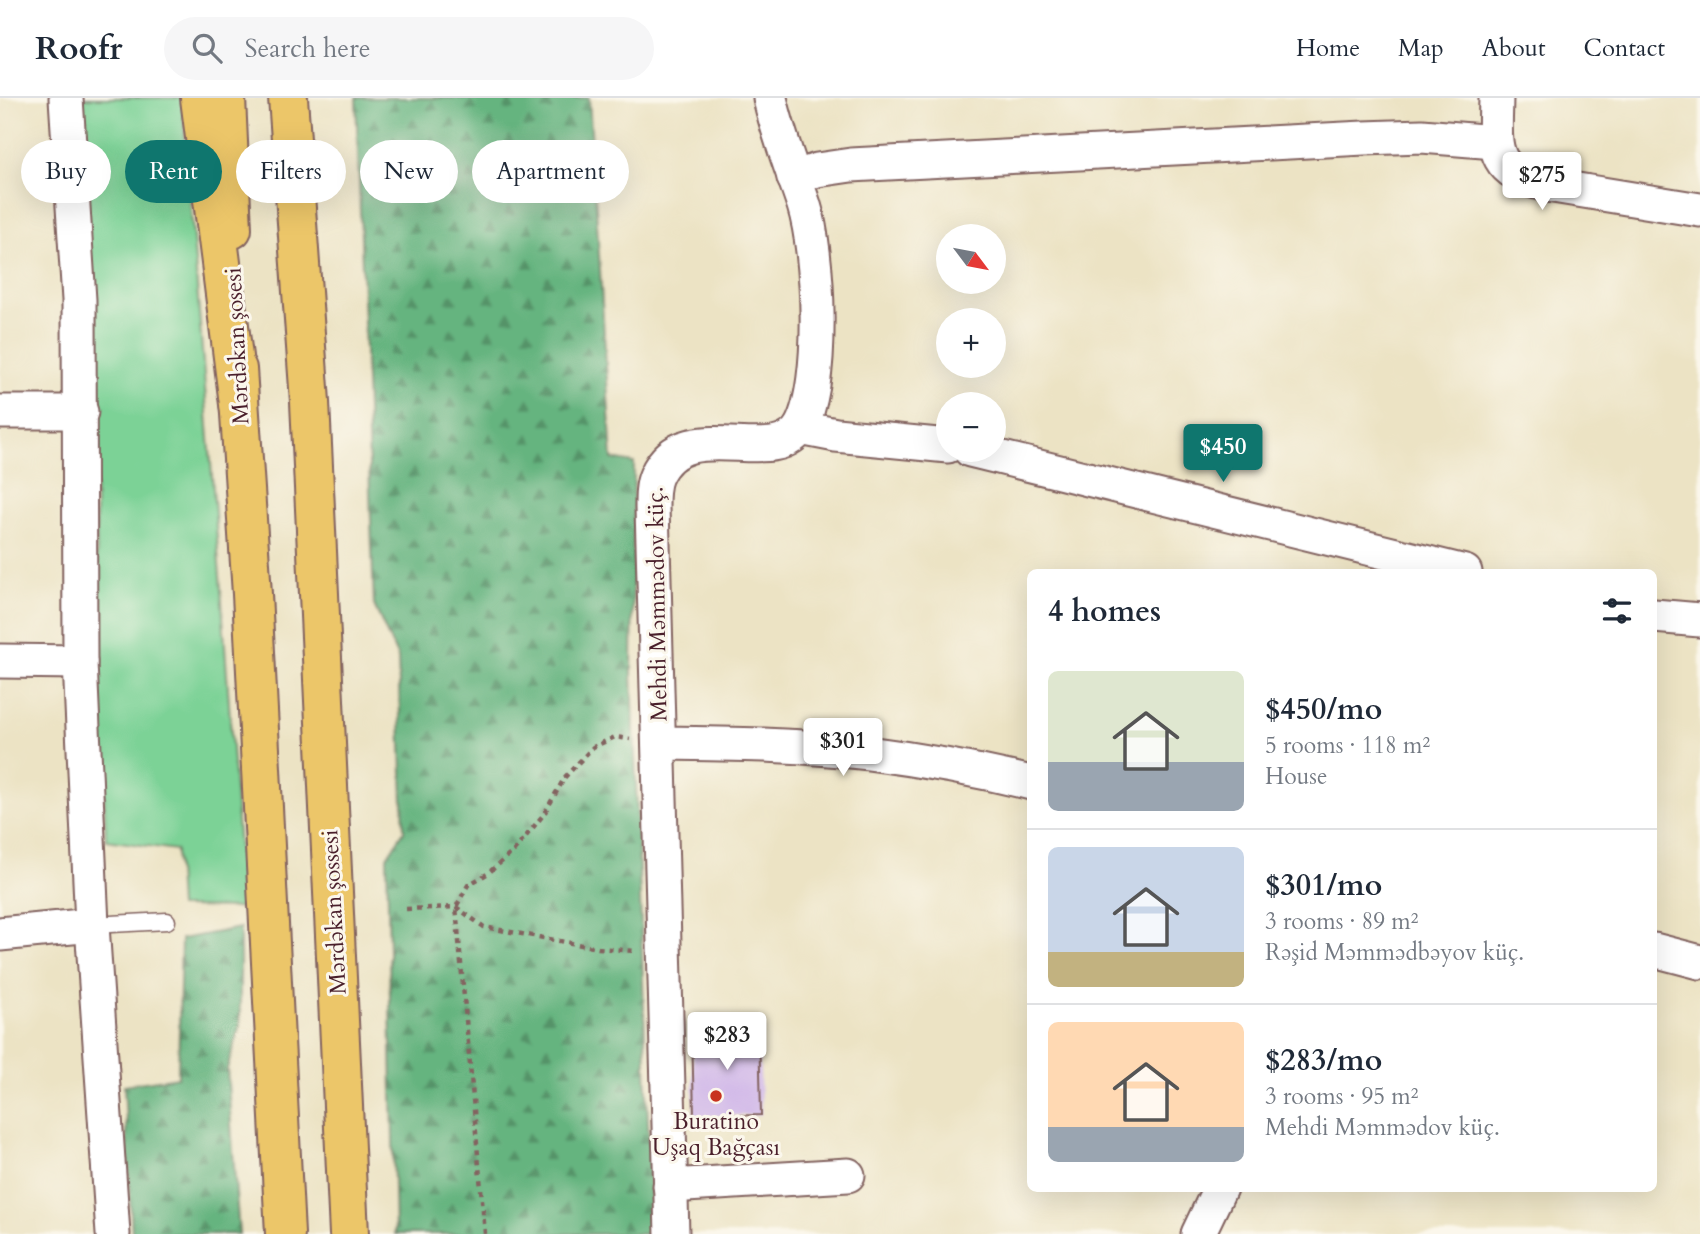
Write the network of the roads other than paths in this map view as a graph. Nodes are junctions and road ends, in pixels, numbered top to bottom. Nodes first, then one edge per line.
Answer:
1 (66, 98) edge
2 (200, 98) edge
3 (226, 98) edge
4 (288, 98) edge
5 (311, 98) edge
6 (770, 98) edge
7 (1496, 98) edge
8 (1495, 142) junction
9 (794, 178) junction
10 (1700, 210) edge
11 (310, 402) junction
12 (239, 404) junction
13 (0, 412) edge
14 (81, 412) junction
15 (800, 428) junction
16 (936, 445) edge
17 (1006, 459) edge
18 (1453, 569) edge
19 (1657, 616) edge
20 (1700, 620) edge
21 (0, 661) edge
22 (80, 662) junction
23 (659, 743) junction
24 (1027, 782) edge
25 (167, 921) dead end
26 (92, 925) junction
27 (0, 934) edge
28 (1657, 951) edge
29 (1700, 962) edge
30 (848, 1175) dead end
31 (670, 1186) junction
32 (1218, 1192) edge
33 (113, 1234) edge
34 (285, 1234) edge
35 (349, 1234) edge
36 (672, 1234) edge
37 (1198, 1234) edge

1 - 14 street
2 - 12 main road
3 - 12 main road, Mərdəkan şosesi
4 - 11 main road
5 - 11 main road
6 - 9 street
7 - 8 street
8 - 9 street
8 - 10 street
9 - 15 street
11 - 35 main road, Mərdəkan şossesi
12 - 34 main road, Mərdəkan şosesi
13 - 14 street
14 - 22 street
15 - 16 street
15 - 23 street, Mehdi Məmmədov küç.
17 - 18 street
19 - 20 street
21 - 22 street
22 - 26 street
23 - 24 street
23 - 31 street, Mehdi Məmmədov küç.
25 - 26 lane
26 - 27 street
26 - 33 street
28 - 29 street
30 - 31 street
31 - 36 street, Mehdi Məmmədov küç.
32 - 37 street

